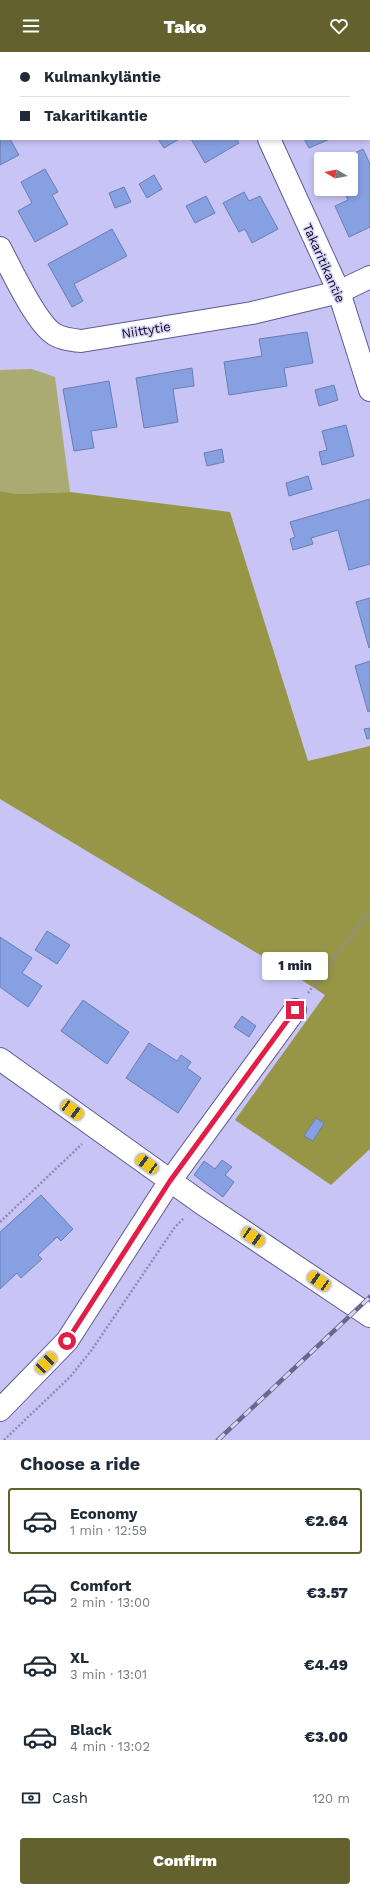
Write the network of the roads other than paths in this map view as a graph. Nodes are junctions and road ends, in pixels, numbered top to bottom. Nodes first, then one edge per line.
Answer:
1 (269, 140) edge
2 (0, 248) edge
3 (370, 278) edge
4 (339, 292) junction
5 (370, 390) edge
6 (295, 1010) road end
7 (0, 1059) edge
8 (170, 1181) junction
9 (370, 1316) edge
10 (0, 1410) edge

1 - 4 street, Takaritikantie
2 - 4 street, Niittytie
3 - 4 street, Niittytie
4 - 5 street, Takaritikantie
6 - 8 street
7 - 8 street
8 - 9 street
8 - 10 street

